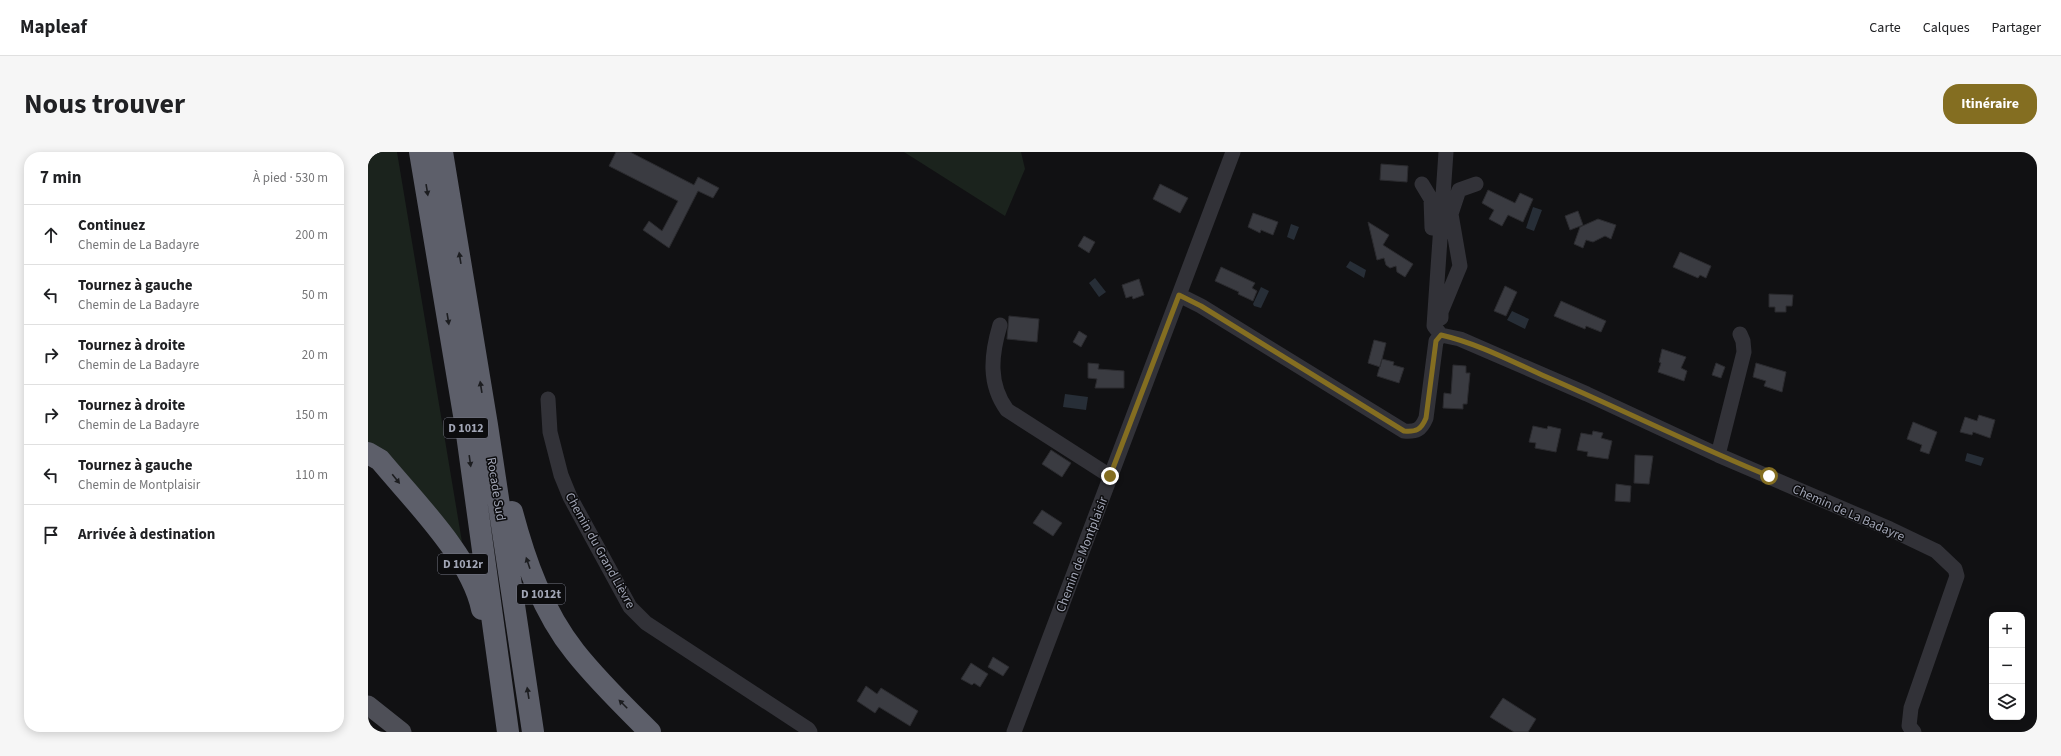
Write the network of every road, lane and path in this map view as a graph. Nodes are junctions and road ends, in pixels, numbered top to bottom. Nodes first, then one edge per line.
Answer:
1 (420, 152) edge
2 (442, 152) edge
3 (1233, 152) edge
4 (1446, 152) edge
5 (1422, 184) dead end
6 (1476, 184) dead end
7 (1439, 252) junction
8 (1179, 295) junction
9 (1000, 325) dead end
10 (1740, 334) dead end
11 (1441, 335) junction
12 (548, 399) dead end
13 (487, 425) junction
14 (368, 453) edge
15 (1718, 455) junction
16 (1110, 476) junction
17 (368, 705) edge
18 (505, 705) junction
19 (402, 732) edge
20 (508, 732) edge
21 (533, 732) edge
22 (650, 732) edge
23 (810, 732) edge
24 (1014, 732) edge
25 (1914, 732) edge

1 -> 18 highway, Rocade Sud / D 1012
13 -> 2 highway, Rocade Sud / D 1012
3 - 8 street, Chemin de Montplaisir
4 - 7 street
5 - 7 street
6 - 11 street
7 - 11 street
8 - 11 street
8 - 16 street, Chemin de Montplaisir
9 - 16 street
10 - 15 street
11 - 15 street, Chemin de La Badayre
12 - 23 street, Chemin du Grand Lièvre
21 -> 13 highway, Rocade Sud / D 1012
22 -> 13 highway, D 1012t
14 -> 18 highway, D 1012r
15 - 25 street, Chemin de La Badayre
16 - 24 street, Chemin de Montplaisir
17 - 19 main road
18 - 20 highway, Rocade Sud / D 1012

